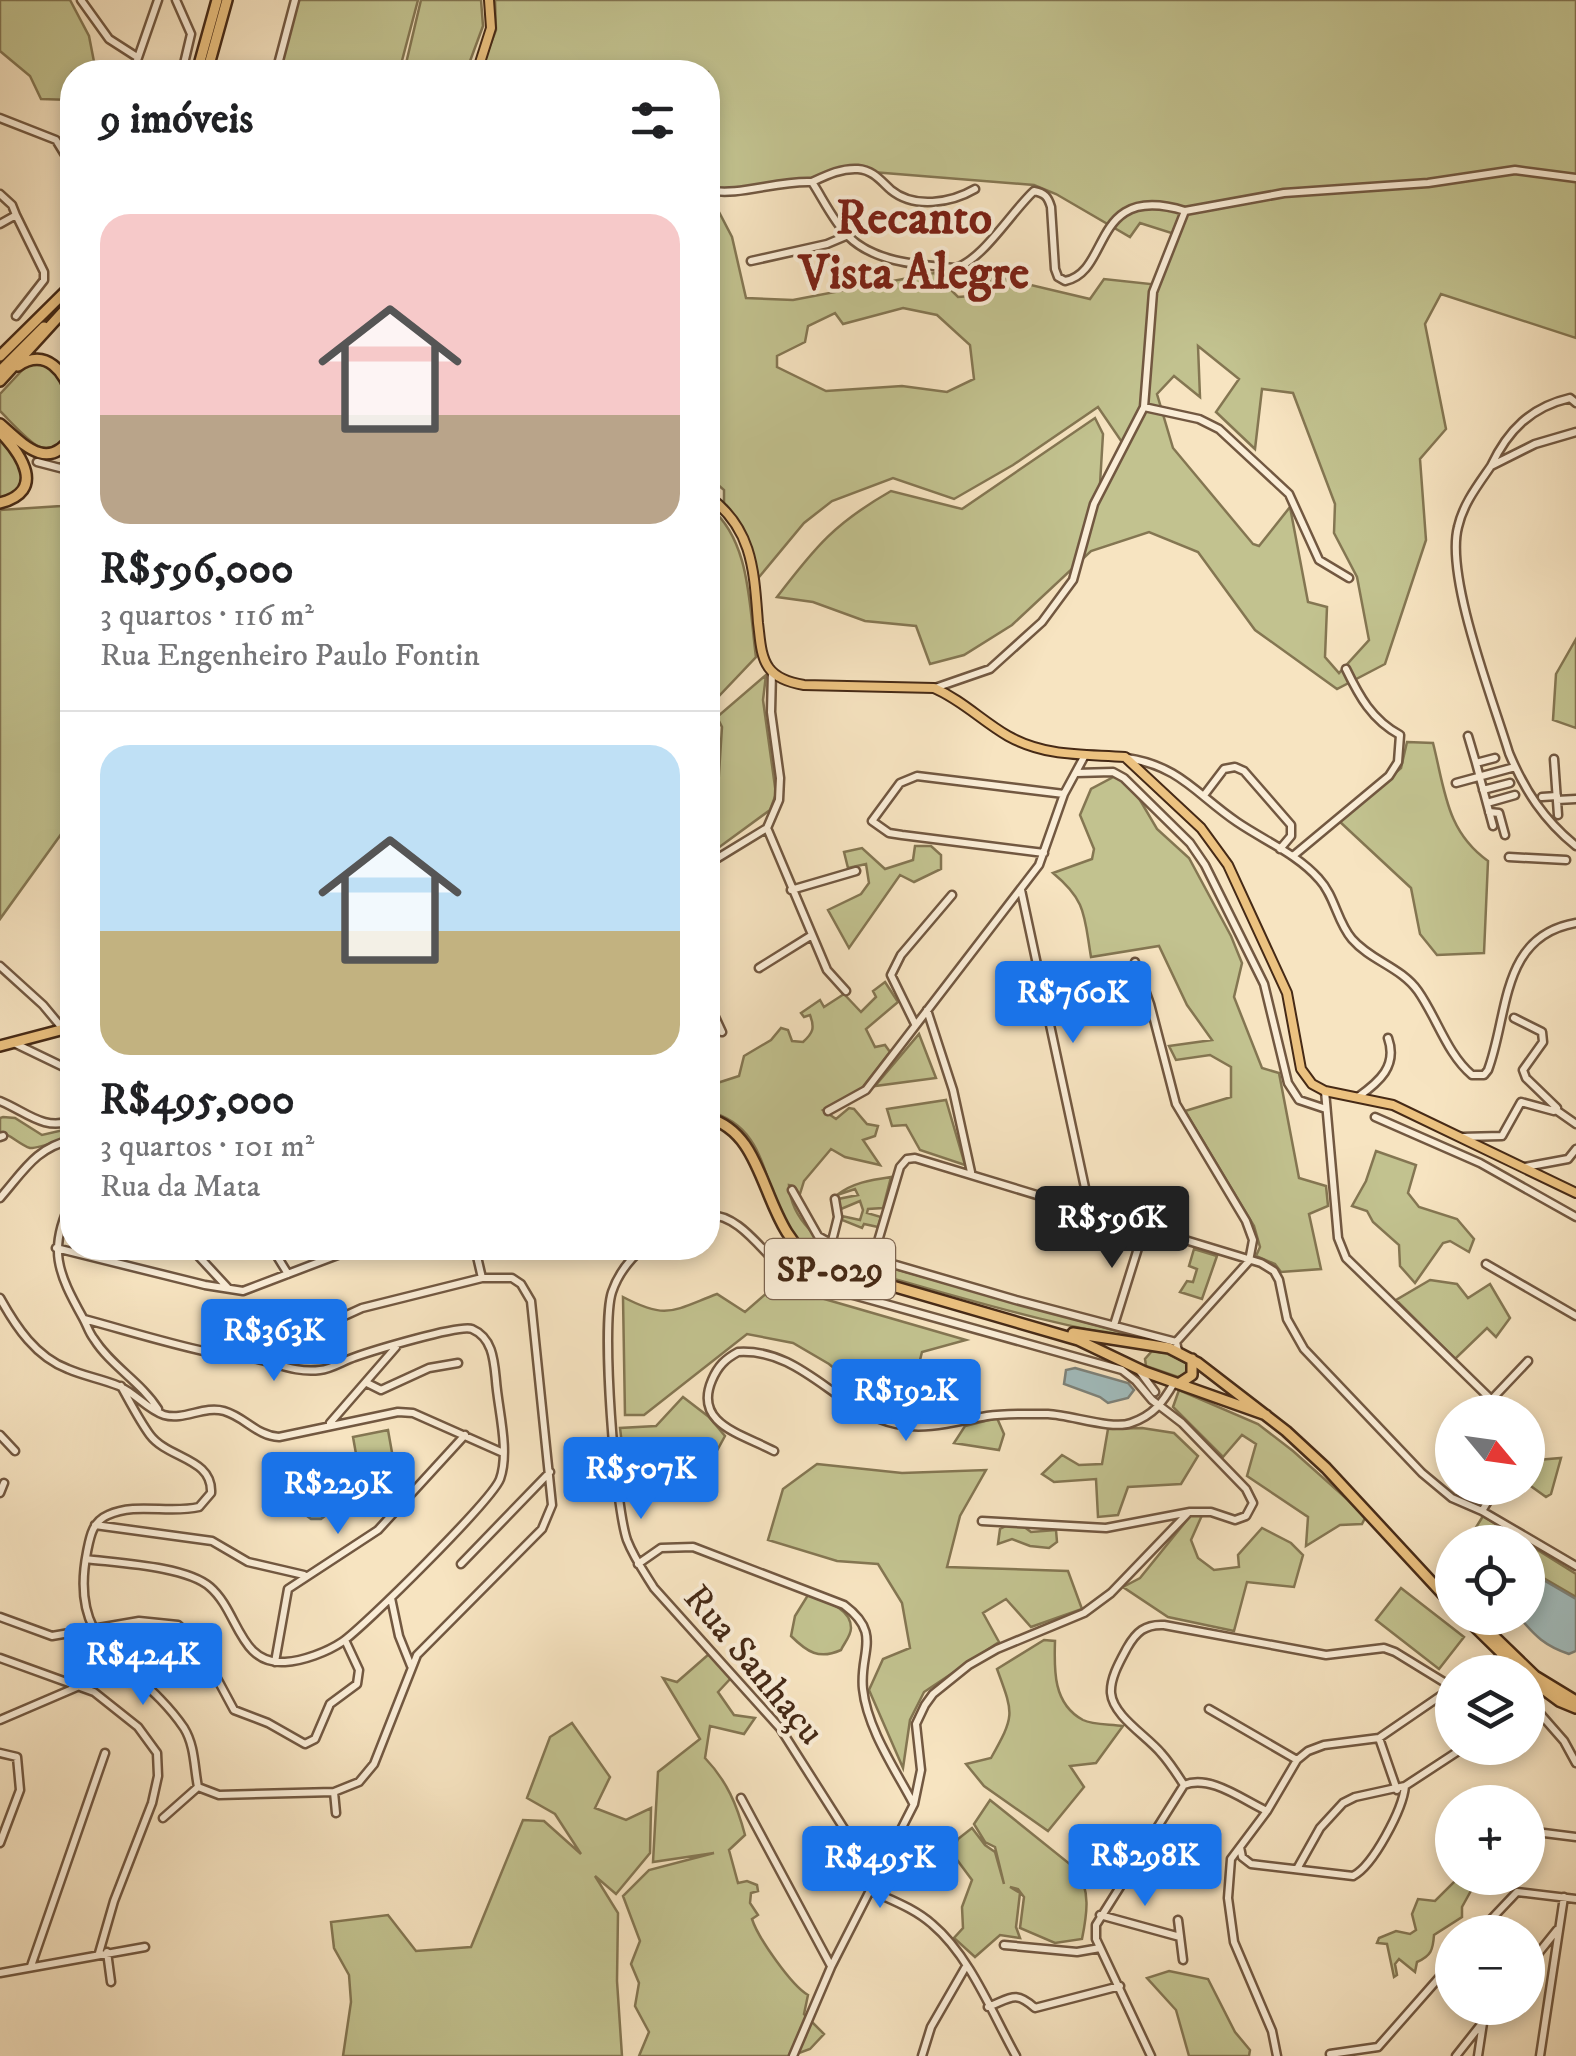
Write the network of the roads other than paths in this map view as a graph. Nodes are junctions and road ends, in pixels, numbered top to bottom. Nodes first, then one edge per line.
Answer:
1 (80, 0) edge
2 (158, 0) edge
3 (176, 0) edge
4 (217, 0) edge
5 (227, 0) edge
6 (296, 0) edge
7 (489, 0) edge
8 (144, 35) junction
9 (120, 45) junction
10 (137, 57) junction
11 (136, 60) edge
12 (185, 60) edge
13 (200, 60) edge
14 (212, 60) edge
15 (279, 60) edge
16 (484, 60) edge
17 (0, 118) edge
18 (60, 146) edge
19 (1576, 178) edge
20 (812, 182) junction
21 (975, 189) dead end
22 (720, 191) edge
23 (0, 194) edge
24 (1185, 210) junction
25 (16, 215) junction
26 (0, 224) edge
27 (846, 235) junction
28 (751, 261) dead end
29 (60, 297) edge
30 (60, 314) edge
31 (16, 316) dead end
32 (0, 356) edge
33 (60, 368) edge
34 (2, 375) edge
35 (1576, 403) edge
36 (1144, 407) junction
37 (0, 424) edge
38 (0, 432) edge
39 (1576, 432) edge
40 (60, 450) edge
41 (37, 462) dead end
42 (1491, 466) junction
43 (60, 468) edge
44 (0, 503) edge
45 (720, 507) edge
46 (1349, 578) dead end
47 (1346, 669) dead end
48 (772, 672) junction
49 (934, 688) junction
50 (1468, 736) dead end
51 (1084, 757) junction
52 (1125, 757) junction
53 (1495, 758) dead end
54 (1554, 759) dead end
55 (1476, 763) junction
56 (1515, 767) junction
57 (1076, 773) junction
58 (1480, 777) junction
59 (1510, 783) dead end
60 (1456, 784) dead end
61 (1483, 790) junction
62 (1064, 794) junction
63 (1204, 794) junction
64 (1515, 795) dead end
65 (1542, 797) dead end
66 (1576, 799) edge
67 (1556, 806) junction
68 (1488, 808) junction
69 (1493, 826) dead end
70 (767, 828) junction
71 (1505, 835) dead end
72 (1576, 846) edge
73 (1280, 849) junction
74 (1044, 853) junction
75 (1293, 856) junction
76 (720, 857) edge
77 (1509, 857) dead end
78 (1566, 860) dead end
79 (856, 870) dead end
80 (1020, 888) junction
81 (791, 890) junction
82 (952, 895) dead end
83 (1576, 923) edge
84 (812, 935) junction
85 (1135, 962) dead end
86 (0, 966) edge
87 (758, 968) dead end
88 (846, 991) dead end
89 (927, 1009) junction
90 (1514, 1018) dead end
91 (60, 1021) edge
92 (915, 1024) junction
93 (720, 1028) edge
94 (60, 1030) edge
95 (722, 1032) dead end
96 (1388, 1038) dead end
97 (16, 1044) junction
98 (0, 1046) edge
99 (60, 1065) edge
100 (1325, 1091) junction
101 (1357, 1098) junction
102 (0, 1102) edge
103 (1326, 1108) junction
104 (1556, 1110) junction
105 (828, 1111) dead end
106 (1374, 1117) dead end
107 (720, 1121) edge
108 (60, 1124) edge
109 (1576, 1124) edge
110 (1460, 1137) junction
111 (60, 1143) edge
112 (1576, 1149) edge
113 (1526, 1167) junction
114 (972, 1173) junction
115 (792, 1190) dead end
116 (1576, 1193) edge
117 (0, 1198) edge
118 (834, 1200) dead end
119 (1090, 1211) junction
120 (720, 1216) edge
121 (1576, 1217) edge
122 (60, 1227) edge
123 (1144, 1229) junction
124 (831, 1245) junction
125 (56, 1248) junction
126 (60, 1249) edge
127 (873, 1258) junction
128 (107, 1260) edge
129 (202, 1260) edge
130 (279, 1260) edge
131 (318, 1260) edge
132 (478, 1260) edge
133 (633, 1260) edge
134 (1249, 1260) junction
135 (1486, 1264) dead end
136 (288, 1274) junction
137 (482, 1278) junction
138 (228, 1289) junction
139 (0, 1298) edge
140 (1576, 1316) edge
141 (84, 1319) junction
142 (1026, 1324) junction
143 (1114, 1325) junction
144 (1156, 1346) junction
145 (1177, 1346) junction
146 (396, 1347) junction
147 (253, 1358) junction
148 (1192, 1359) junction
149 (1141, 1361) junction
150 (1528, 1361) dead end
151 (458, 1363) dead end
152 (1178, 1382) junction
153 (367, 1383) junction
154 (121, 1386) junction
155 (1488, 1395) edge
156 (1496, 1395) edge
157 (1159, 1399) junction
158 (161, 1414) junction
159 (1266, 1415) junction
160 (329, 1424) junction
161 (0, 1435) edge
162 (465, 1435) junction
163 (16, 1451) dead end
164 (774, 1451) dead end
165 (502, 1453) junction
166 (550, 1471) junction
167 (4, 1483) dead end
168 (0, 1493) edge
169 (1486, 1505) edge
170 (1482, 1511) junction
171 (1190, 1512) junction
172 (982, 1521) dead end
173 (95, 1525) junction
174 (86, 1559) junction
175 (460, 1564) dead end
176 (638, 1564) junction
177 (1576, 1566) edge
178 (305, 1575) junction
179 (1435, 1582) edge
180 (391, 1596) junction
181 (0, 1617) edge
182 (92, 1631) junction
183 (1480, 1635) edge
184 (1492, 1635) edge
185 (345, 1640) junction
186 (1497, 1655) edge
187 (0, 1658) edge
188 (274, 1662) junction
189 (411, 1666) junction
190 (1435, 1677) edge
191 (78, 1686) junction
192 (1545, 1690) edge
193 (1435, 1700) edge
194 (1576, 1704) edge
195 (1209, 1709) dead end
196 (0, 1720) edge
197 (1545, 1721) edge
198 (1379, 1738) junction
199 (0, 1753) edge
200 (105, 1753) dead end
201 (1298, 1760) junction
202 (1576, 1762) edge
203 (1436, 1765) edge
204 (1184, 1785) junction
205 (198, 1788) junction
206 (1401, 1788) junction
207 (334, 1792) junction
208 (741, 1798) dead end
209 (914, 1804) junction
210 (13, 1809) junction
211 (0, 1810) edge
212 (1267, 1811) junction
213 (336, 1812) dead end
214 (163, 1818) dead end
215 (1545, 1833) edge
216 (1576, 1838) edge
217 (0, 1843) edge
218 (1240, 1847) junction
219 (1297, 1869) junction
220 (876, 1879) junction
221 (870, 1890) junction
222 (1564, 1897) junction
223 (1576, 1899) edge
224 (1100, 1915) junction
225 (1495, 1915) edge
226 (1178, 1920) dead end
227 (1558, 1929) junction
228 (1180, 1937) junction
229 (1004, 1945) dead end
230 (1545, 1945) edge
231 (144, 1947) dead end
232 (1100, 1948) junction
233 (103, 1953) junction
234 (1183, 1960) dead end
235 (31, 1966) junction
236 (831, 1967) junction
237 (965, 1967) junction
238 (0, 1973) edge
239 (110, 1982) dead end
240 (1435, 1982) edge
241 (1120, 1986) junction
242 (988, 2007) junction
243 (1482, 2025) edge
244 (1483, 2025) edge
245 (1330, 2054) edge
246 (793, 2056) edge
247 (922, 2056) edge
248 (1016, 2056) edge
249 (1150, 2056) edge
250 (1277, 2056) edge
251 (1456, 2056) edge
252 (1478, 2056) edge
253 (1540, 2056) edge

1 - 9 street
2 - 8 street
3 - 12 street
4 - 13 highway
5 - 14 highway
6 - 15 street
7 - 16 main road
8 - 9 street
8 - 10 street
9 - 10 street
10 - 11 street
17 - 18 street
19 - 24 street
20 - 21 street
20 - 22 street
20 - 27 street
23 - 25 street
24 - 27 street
24 - 36 street
25 - 26 street
25 - 31 street
27 - 28 street
29 - 32 highway
30 - 34 highway
33 - 34 highway
35 - 42 street
36 - 46 street
36 - 49 street
37 - 40 highway
38 - 44 highway
39 - 42 street
41 - 43 street
42 - 56 street
45 - 48 main road
47 - 75 street
48 - 49 main road
48 - 70 street
49 - 51 main road
50 - 55 street
51 - 52 main road
51 - 57 street
52 - 63 street
52 - 100 main road
53 - 55 street
54 - 67 street
55 - 58 street
56 - 58 street
56 - 72 street
57 - 62 street
57 - 103 street
58 - 60 street
58 - 61 street
59 - 61 street
61 - 68 street
62 - 74 street
62 - 74 street
63 - 73 street
63 - 73 street
64 - 68 street
65 - 67 street
66 - 67 street
68 - 69 street
68 - 71 street
70 - 76 street
70 - 81 street
73 - 75 street
74 - 80 street
75 - 83 street
77 - 78 street
79 - 81 street
80 - 89 street
80 - 119 street
81 - 84 street
82 - 92 street
84 - 87 street
84 - 88 street
85 - 134 street
86 - 91 street
89 - 92 street
89 - 114 street
90 - 104 street
92 - 105 street
93 - 95 street
94 - 97 highway
96 - 101 street
97 - 98 highway
97 - 99 street
100 - 101 main road
100 - 103 street
101 - 110 main road
102 - 108 street
103 - 155 street
104 - 109 street
104 - 110 street
106 - 121 street
107 - 142 highway, SP-029
110 - 113 main road
111 - 117 street
112 - 113 street
113 - 116 main road
114 - 119 street
114 - 127 street
115 - 124 street
118 - 124 street
119 - 123 street
120 - 157 street
122 - 125 street
123 - 134 street
123 - 143 street
124 - 127 street
125 - 126 street
125 - 141 street
127 - 143 street
128 - 138 street
129 - 138 street
130 - 136 street
131 - 136 street
132 - 137 street
133 - 176 street, Rua Sanhaçu
134 - 145 street
134 - 170 street
135 - 140 street
136 - 138 street
137 - 147 street
137 - 166 street
139 - 154 street
141 - 147 street
141 - 158 street
142 - 144 highway, SP-029
142 - 149 highway, SP-029
143 - 145 street
144 - 145 highway, SP-029
144 - 149 highway
145 - 148 highway, SP-029
146 - 147 street
146 - 153 street
146 - 165 street
148 - 152 highway
148 - 159 highway, SP-029
149 - 152 highway, SP-029
149 - 157 street
150 - 156 street
151 - 153 street
152 - 157 street
152 - 159 highway, SP-029
153 - 160 street
154 - 158 street
154 - 173 street
157 - 164 street
157 - 171 street
158 - 160 street
159 - 179 highway, SP-029
160 - 162 street
161 - 163 street
162 - 165 street
162 - 178 street
165 - 180 street
166 - 175 street
166 - 189 street
167 - 168 street
169 - 170 street
170 - 177 street
171 - 172 street
171 - 209 street
173 - 174 street
173 - 178 street
174 - 182 street
174 - 188 street
176 - 209 street
176 - 220 street, Rua Sanhaçu
178 - 188 street
180 - 185 street
180 - 189 street
181 - 182 street
182 - 185 street
182 - 205 street
183 - 186 highway
184 - 194 highway
185 - 188 street
187 - 191 street
189 - 207 street
190 - 204 street
191 - 196 street
191 - 233 street
192 - 194 highway
193 - 198 street
195 - 201 street
197 - 202 street
198 - 201 street
198 - 206 street
199 - 210 street
200 - 235 street
201 - 212 street
203 - 206 street
204 - 212 street
204 - 224 street
205 - 207 street
205 - 214 street
206 - 219 street
206 - 219 street
207 - 213 street
208 - 236 street
209 - 220 street
210 - 211 street
210 - 217 street
212 - 218 street
215 - 216 street
218 - 219 street
218 - 250 street
220 - 221 street
221 - 236 street
221 - 237 street
222 - 223 street
222 - 225 street
222 - 227 street
224 - 228 street
224 - 232 street
226 - 228 street
227 - 230 street
227 - 253 street
228 - 234 street
229 - 232 street
231 - 233 street
232 - 241 street
233 - 235 street
233 - 239 street
235 - 238 street
236 - 246 street
237 - 242 street
237 - 247 street
240 - 245 street
241 - 242 street
241 - 249 street
242 - 248 street
243 - 251 street
244 - 252 street

